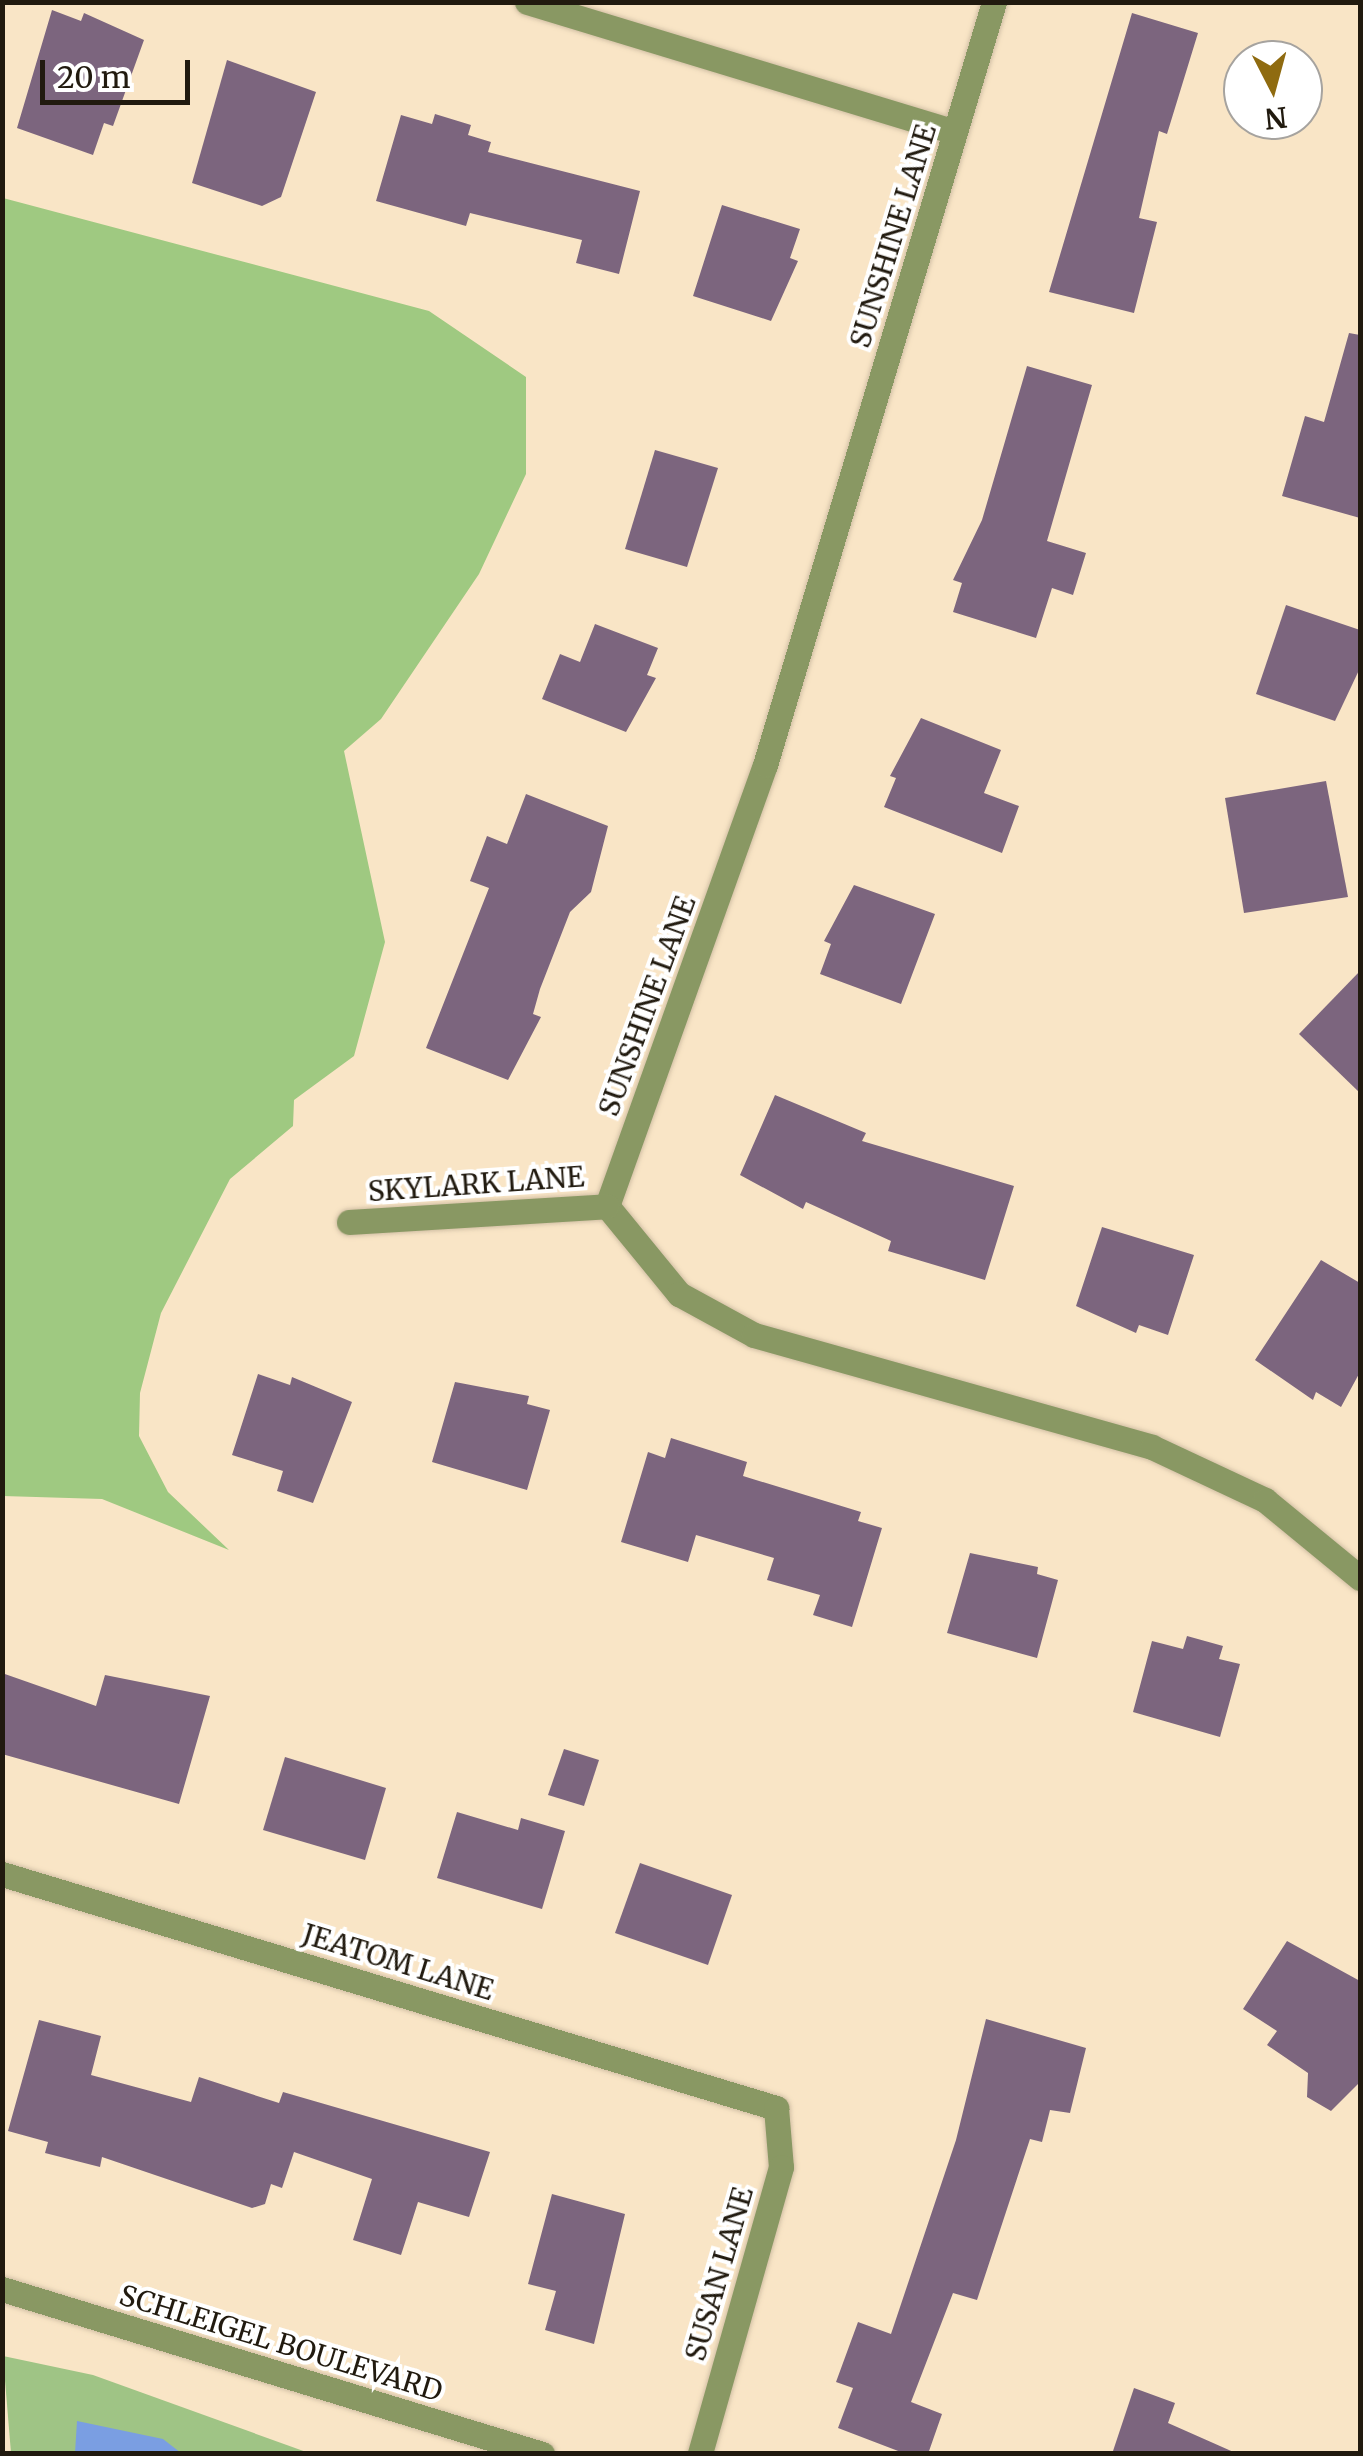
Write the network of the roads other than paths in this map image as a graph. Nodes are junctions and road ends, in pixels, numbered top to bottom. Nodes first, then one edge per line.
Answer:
1 (527, 2) edge
2 (994, 2) edge
3 (955, 132) junction
4 (607, 1206) junction
5 (349, 1222) dead end
6 (1360, 1578) edge
7 (2, 1874) edge
8 (776, 2108) joint
9 (2, 2289) edge
10 (542, 2454) edge
11 (700, 2454) edge

1 - 3 street
2 - 3 street, SUNSHINE LANE
3 - 4 street, SUNSHINE LANE
4 - 5 street, SKYLARK LANE
4 - 6 street
7 - 8 street, JEATOM LANE
8 - 11 street, SUSAN LANE
9 - 10 street, SCHLEIGEL BOULEVARD

